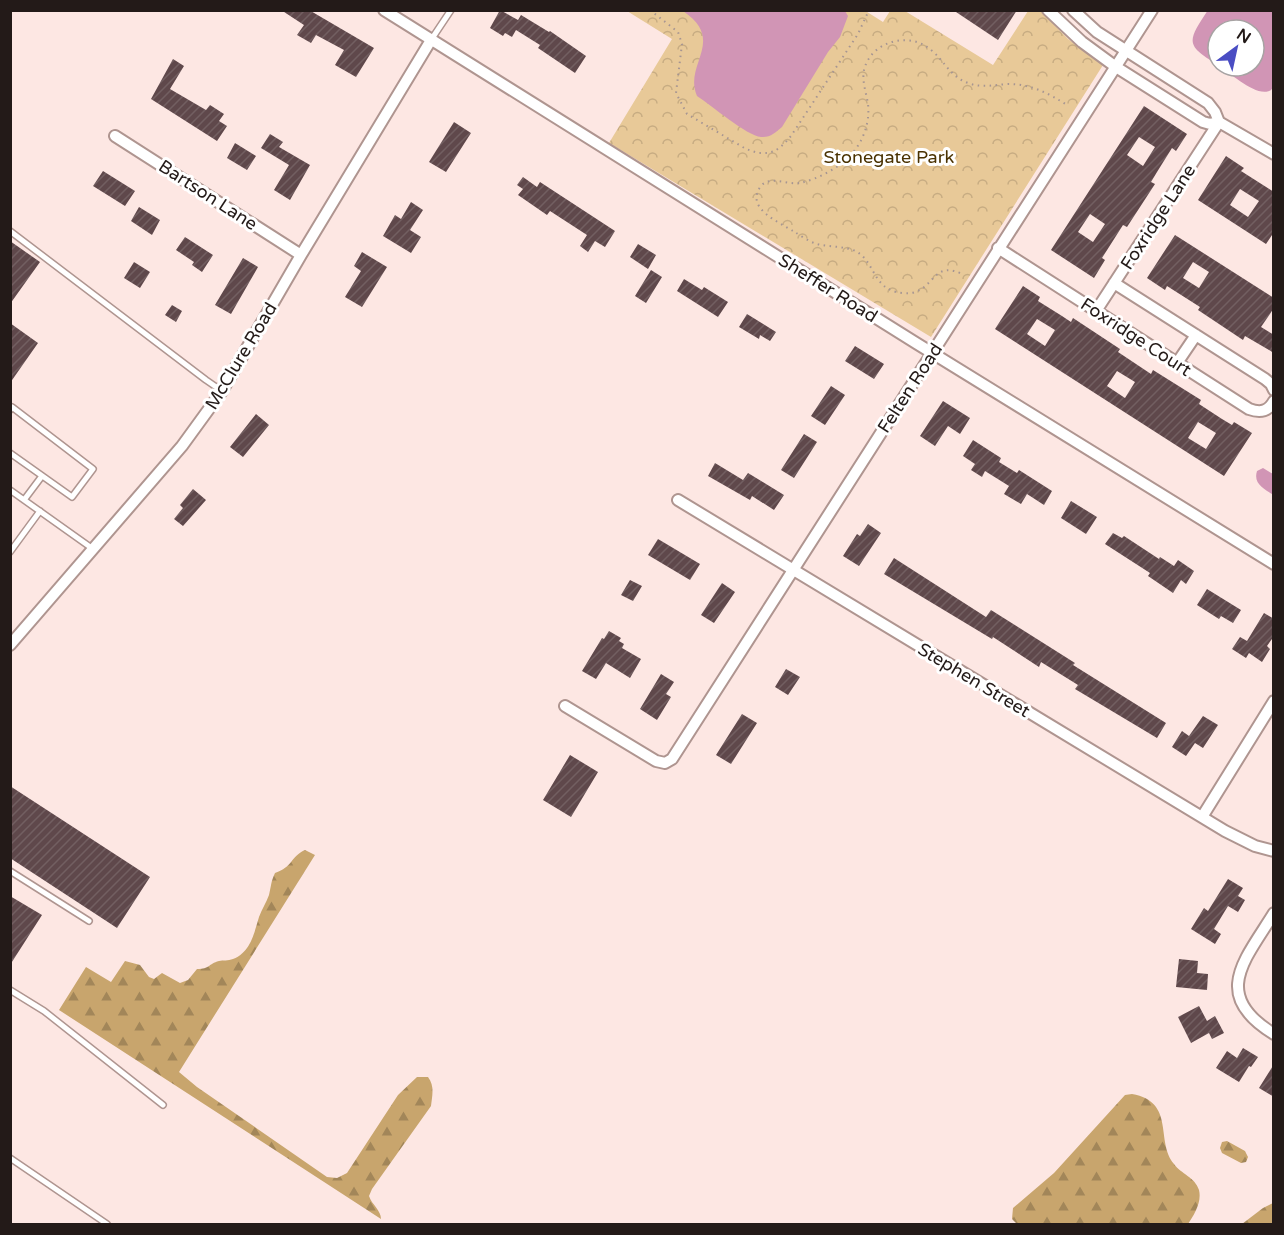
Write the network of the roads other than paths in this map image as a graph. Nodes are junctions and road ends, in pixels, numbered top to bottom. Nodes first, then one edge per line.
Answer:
1 (384, 10) edge
2 (451, 10) edge
3 (1048, 10) edge
4 (1073, 10) edge
5 (1152, 10) edge
6 (431, 40) junction
7 (1126, 51) junction
8 (1116, 67) junction
9 (1220, 122) junction
10 (115, 136) dead end
11 (1274, 154) edge
12 (10, 231) edge
13 (998, 248) junction
14 (301, 255) junction
15 (1114, 283) junction
16 (1096, 311) junction
17 (1196, 335) junction
18 (933, 353) junction
19 (1177, 363) junction
20 (1274, 390) edge
21 (222, 391) junction
22 (1274, 401) edge
23 (10, 410) edge
24 (10, 453) edge
25 (42, 476) junction
26 (10, 490) edge
27 (24, 500) junction
28 (678, 500) dead end
29 (40, 511) junction
30 (93, 549) junction
31 (10, 552) edge
32 (1274, 564) edge
33 (792, 571) junction
34 (10, 645) edge
35 (1274, 701) edge
36 (565, 706) dead end
37 (1202, 817) junction
38 (1274, 851) edge
39 (10, 871) edge
40 (1274, 913) edge
41 (89, 921) dead end
42 (10, 990) edge
43 (1274, 1034) edge
44 (163, 1105) dead end
45 (10, 1158) edge
46 (106, 1224) edge

1 - 6 street, Sheffer Road
2 - 6 lane
3 - 8 street
4 - 7 street
5 - 7 street, Felten Road
6 - 14 street, McClure Road
6 - 18 street, Sheffer Road
7 - 8 street, Felten Road
7 - 9 street
8 - 9 street
8 - 13 street, Felten Road
9 - 11 street
9 - 15 street, Foxridge Lane
10 - 14 street, Bartson Lane
12 - 21 lane
13 - 16 street, Foxridge Court
13 - 18 street, Felten Road
14 - 21 street, McClure Road
15 - 16 street, Foxridge Lane
15 - 17 street, Foxridge Court
16 - 19 street, Foxridge Court
17 - 19 street
17 - 20 street, Foxridge Court
18 - 32 street, Sheffer Road
18 - 33 street, Felten Road
19 - 22 street, Foxridge Court
21 - 30 street, McClure Road
23 - 25 lane
24 - 25 lane
25 - 27 lane
26 - 27 lane
27 - 29 lane
28 - 33 street, Stephen Street
29 - 30 lane
29 - 31 lane
30 - 34 street, McClure Road
33 - 36 street, Felten Road
33 - 37 street, Stephen Street
35 - 37 street
37 - 38 street, Stephen Street
39 - 41 lane
40 - 43 street
42 - 44 lane
45 - 46 lane

